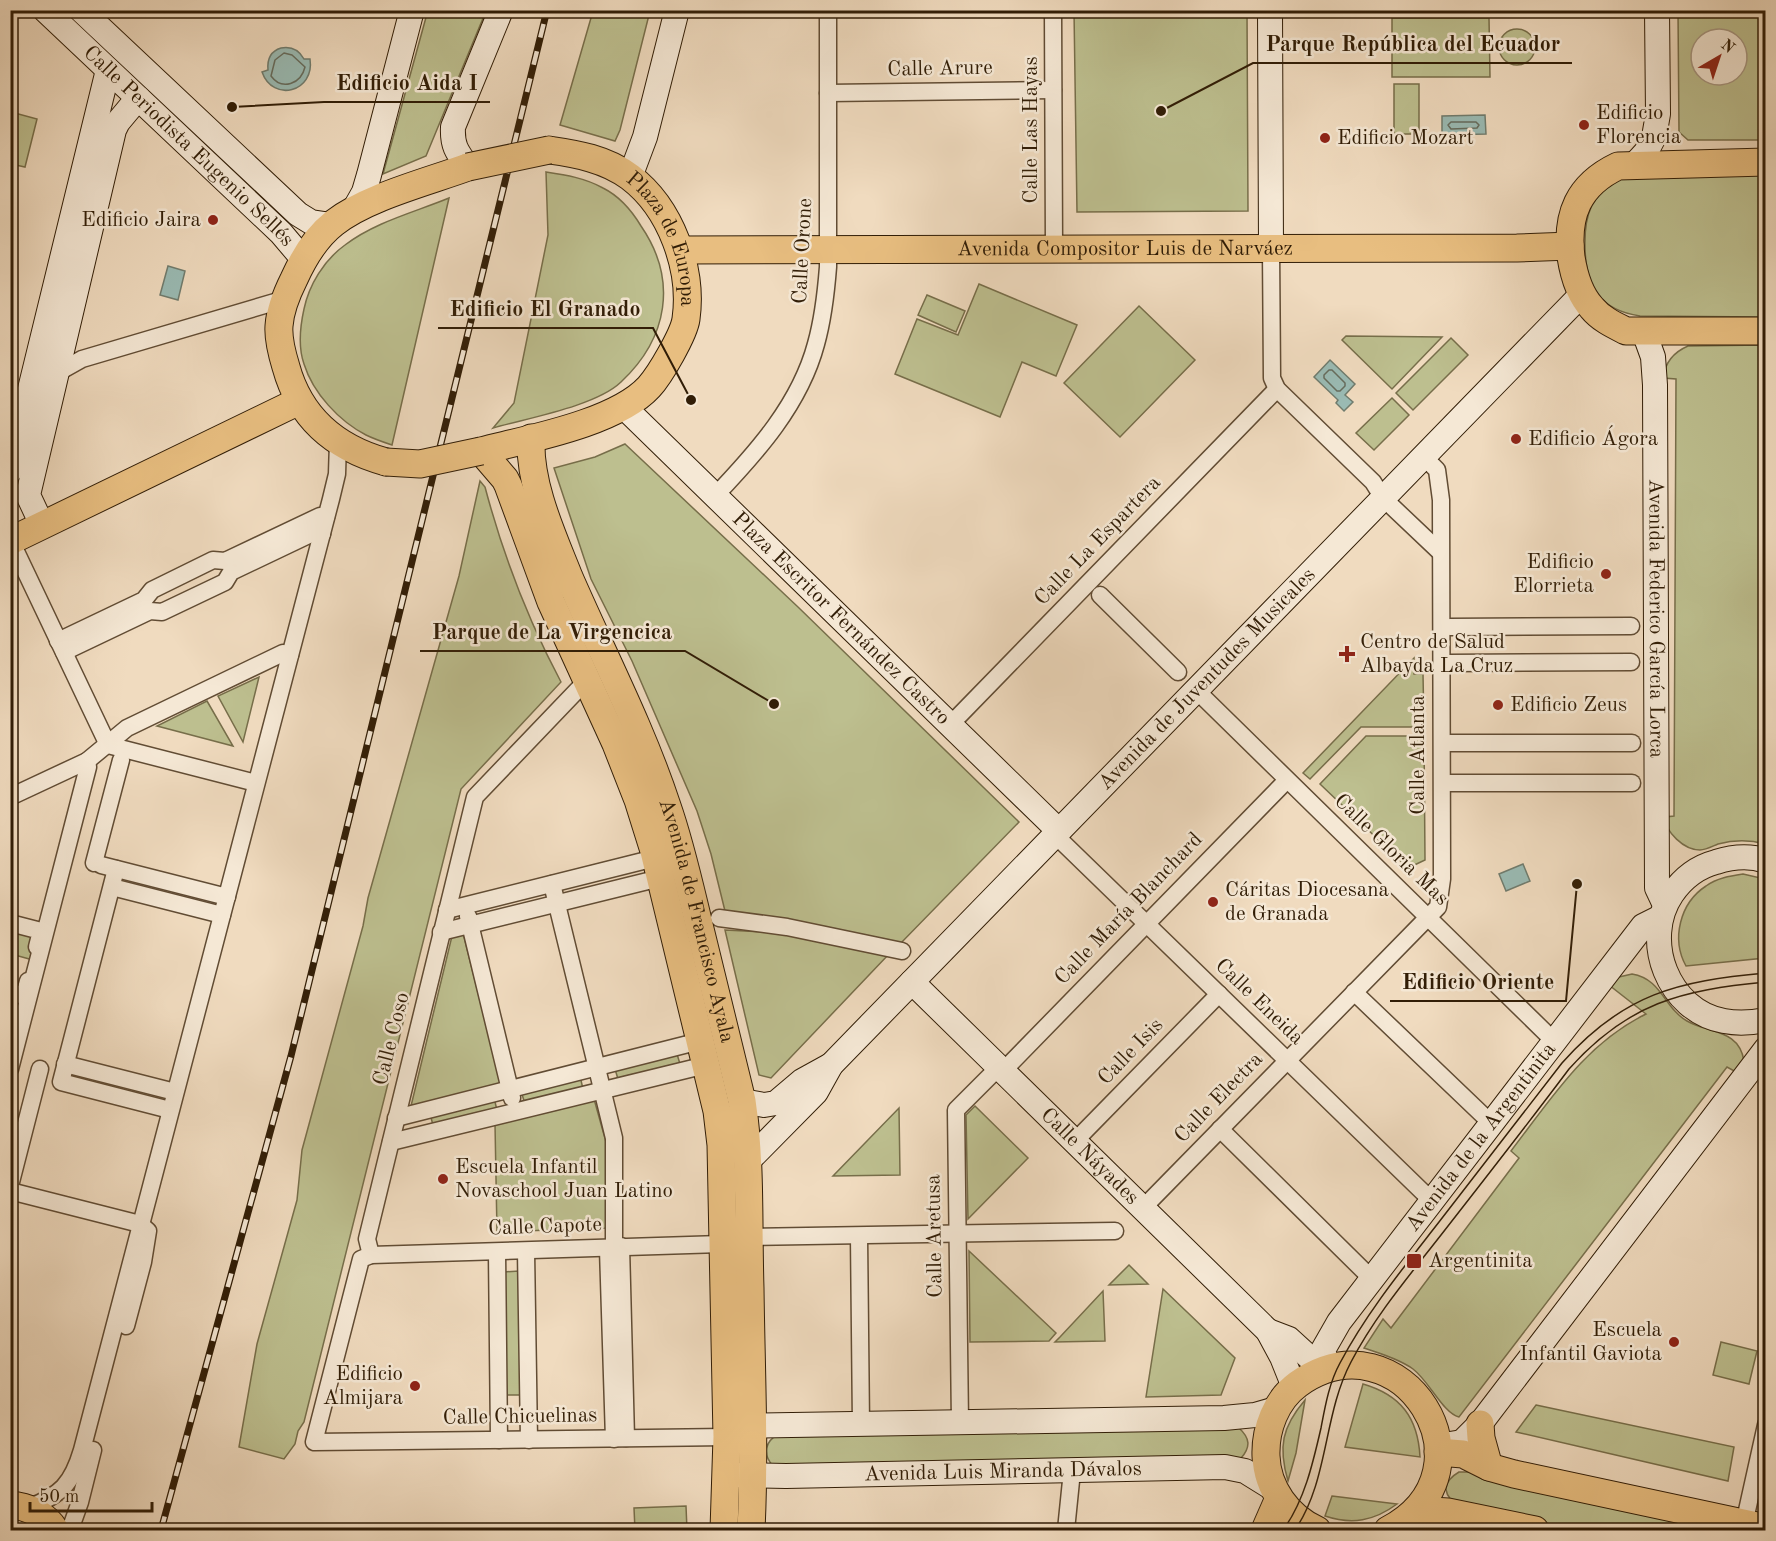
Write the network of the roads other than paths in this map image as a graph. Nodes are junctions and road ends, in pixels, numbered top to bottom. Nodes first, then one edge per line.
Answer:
1 (45, 10) edge
2 (412, 10) edge
3 (501, 10) edge
4 (677, 10) edge
5 (828, 10) edge
6 (1053, 10) edge
7 (1270, 10) edge
8 (1657, 10) edge
9 (83, 12) edge
10 (108, 70) junction
11 (1053, 90) junction
12 (828, 93) junction
13 (138, 98) junction
14 (1766, 162) edge
15 (1635, 164) junction
16 (468, 167) junction
17 (630, 177) junction
18 (355, 208) junction
19 (331, 225) junction
20 (1570, 246) junction
21 (1054, 249) junction
22 (1271, 249) junction
23 (681, 250) junction
24 (829, 250) junction
25 (303, 259) junction
26 (1582, 294) junction
27 (285, 299) junction
28 (1644, 332) junction
29 (1766, 332) edge
30 (73, 352) junction
31 (1277, 389) junction
32 (299, 401) junction
33 (624, 407) junction
34 (531, 438) junction
35 (338, 442) junction
36 (481, 451) junction
37 (1424, 457) junction
38 (10, 471) edge
39 (715, 496) junction
40 (1383, 498) junction
41 (326, 517) junction
42 (42, 525) junction
43 (322, 534) junction
44 (10, 541) edge
45 (1440, 552) junction
46 (1100, 595) dead end
47 (1631, 626) dead end
48 (1450, 627) dead end
49 (61, 646) junction
50 (290, 655) junction
51 (1631, 662) dead end
52 (1449, 663) dead end
53 (1178, 672) dead end
54 (587, 680) junction
55 (1197, 691) junction
56 (950, 725) junction
57 (1450, 743) dead end
58 (1632, 743) dead end
59 (108, 745) junction
60 (121, 760) dead end
61 (87, 761) junction
62 (1287, 780) junction
63 (256, 783) junction
64 (1450, 783) dead end
65 (1632, 783) dead end
66 (10, 797) edge
67 (1057, 833) junction
68 (1766, 861) edge
69 (104, 866) junction
70 (658, 868) junction
71 (552, 884) junction
72 (112, 887) junction
73 (227, 897) junction
74 (557, 904) junction
75 (465, 906) junction
76 (447, 910) junction
77 (1663, 911) junction
78 (222, 915) junction
79 (719, 918) dead end
80 (1428, 918) junction
81 (10, 923) edge
82 (1146, 924) junction
83 (470, 925) junction
84 (441, 932) junction
85 (902, 951) dead end
86 (912, 982) junction
87 (10, 992) edge
88 (1354, 992) junction
89 (1219, 994) junction
90 (1766, 1020) edge
91 (1554, 1041) junction
92 (1766, 1049) edge
93 (703, 1053) junction
94 (1287, 1061) junction
95 (831, 1065) junction
96 (11, 1066) edge
97 (597, 1067) junction
98 (40, 1069) junction
99 (1001, 1069) junction
100 (63, 1074) junction
101 (510, 1089) junction
102 (603, 1090) junction
103 (175, 1092) junction
104 (742, 1101) junction
105 (170, 1110) junction
106 (516, 1111) junction
107 (396, 1118) junction
108 (1491, 1123) junction
109 (1220, 1129) junction
110 (391, 1142) junction
111 (1075, 1142) junction
112 (747, 1162) junction
113 (11, 1182) edge
114 (10, 1191) edge
115 (1432, 1201) junction
116 (1143, 1208) junction
117 (141, 1224) junction
118 (1116, 1231) dead end
119 (958, 1234) junction
120 (859, 1236) junction
121 (749, 1238) junction
122 (722, 1244) junction
123 (614, 1247) junction
124 (526, 1251) junction
125 (497, 1252) junction
126 (371, 1255) junction
127 (1372, 1279) junction
128 (1339, 1322) junction
129 (1278, 1335) junction
130 (1326, 1369) junction
131 (1294, 1387) junction
132 (1276, 1409) junction
133 (960, 1423) junction
134 (1480, 1424) junction
135 (861, 1425) junction
136 (1766, 1425) edge
137 (735, 1430) junction
138 (620, 1438) junction
139 (499, 1440) junction
140 (529, 1440) junction
141 (1438, 1449) junction
142 (1489, 1467) junction
143 (1072, 1471) junction
144 (739, 1475) junction
145 (1760, 1481) edge
146 (1276, 1493) junction
147 (15, 1505) edge
148 (1416, 1510) junction
149 (1755, 1526) edge
150 (55, 1530) edge
151 (70, 1530) edge
152 (724, 1530) edge
153 (751, 1530) edge
154 (1066, 1530) edge
155 (1265, 1530) edge
156 (1317, 1530) edge
157 (1388, 1530) edge
158 (1535, 1530) edge

1 - 10 main road, Calle Periodista Eugenio Sellés
2 - 18 main road
3 - 16 main road
4 - 17 main road
5 - 12 street, Calle Orone
6 - 11 street, Calle Las Hayas
7 - 22 main road
8 - 15 main road
9 - 19 main road, Calle Periodista Eugenio Sellés
10 - 13 main road, Calle Periodista Eugenio Sellés
10 - 38 main road
11 - 12 street, Calle Arure
11 - 21 street, Calle Las Hayas
12 - 24 street, Calle Orone
13 - 25 main road, Calle Periodista Eugenio Sellés
13 - 30 main road
14 - 15 main road
15 - 20 main road
16 - 17 main road, Plaza de Europa, bridge
16 - 18 main road, Plaza de Europa
17 - 23 main road, Plaza de Europa
18 - 19 main road, Plaza de Europa
19 - 25 main road, Plaza de Europa
20 - 22 main road, Avenida Compositor Luis de Narváez
20 - 26 main road
21 - 22 main road, Avenida Compositor Luis de Narváez
21 - 24 main road, Avenida Compositor Luis de Narváez
22 - 31 street
23 - 24 main road, Avenida Compositor Luis de Narváez
23 - 33 main road, Plaza de Europa
24 - 39 street, Calle Orone
25 - 27 main road, Plaza de Europa
26 - 28 main road
26 - 37 main road, Avenida de Juventudes Musicales
27 - 30 street
27 - 32 main road, Plaza de Europa
28 - 29 main road
28 - 77 main road, Avenida Federico García Lorca
30 - 42 main road
31 - 40 street
31 - 56 street, Calle La Espartera
32 - 35 main road, Plaza de Europa
32 - 42 main road
33 - 34 main road, Plaza de Europa
33 - 39 main road, Plaza Escritor Fernández Castro
34 - 36 main road, Plaza de Europa
34 - 104 main road, Avenida de Francisco Ayala
35 - 36 main road, Plaza de Europa, bridge
35 - 41 street
36 - 54 main road, Avenida de Francisco Ayala
37 - 40 main road, Avenida de Juventudes Musicales
37 - 45 street, Calle Atlanta
39 - 56 main road, Plaza Escritor Fernández Castro
40 - 45 street
40 - 55 main road, Avenida de Juventudes Musicales
41 - 43 street
41 - 49 street
42 - 44 main road
43 - 49 street
43 - 50 street
44 - 49 street
45 - 80 street, Calle Atlanta
46 - 53 street
47 - 48 street
49 - 59 street
50 - 59 street
50 - 63 street
51 - 52 street
54 - 70 main road, Avenida de Francisco Ayala
54 - 76 street, Calle Coso
55 - 62 street, Calle Gloria Mas
55 - 67 main road, Avenida de Juventudes Musicales
56 - 67 main road, Plaza Escritor Fernández Castro
57 - 58 street
59 - 61 street
59 - 63 street
60 - 69 street
61 - 66 street
61 - 96 street
62 - 80 street, Calle Gloria Mas
62 - 82 street, Calle María Blanchard
63 - 73 street
64 - 65 street
67 - 82 street, Calle Eneida
67 - 86 main road, Avenida de Juventudes Musicales
68 - 77 main road
69 - 72 street
69 - 73 street
70 - 71 street
70 - 74 street
70 - 93 main road, Avenida de Francisco Ayala
71 - 74 street
71 - 75 street
72 - 78 street
72 - 100 street
73 - 78 street
74 - 83 street
74 - 97 street
75 - 76 street
75 - 83 street
76 - 84 street, Calle Coso
77 - 90 main road
77 - 91 main road, Avenida de la Argentinita
78 - 103 street
79 - 85 street
80 - 88 street, Calle Electra
80 - 91 street, Calle Gloria Mas
81 - 87 street
82 - 89 street, Calle Eneida
82 - 99 street, Calle María Blanchard
83 - 84 street
83 - 101 street
84 - 107 street, Calle Coso
86 - 95 main road, Avenida de Juventudes Musicales
86 - 99 main road, Calle Náyades
88 - 94 street, Calle Electra
88 - 108 street
89 - 94 street, Calle Eneida
89 - 111 street, Calle Isis
91 - 108 main road, Avenida de la Argentinita
92 - 134 main road
93 - 97 street
93 - 102 street
93 - 122 main road, Avenida de Francisco Ayala
94 - 109 street, Calle Electra
94 - 115 street, Calle Eneida
95 - 104 main road, Avenida de Juventudes Musicales
95 - 112 main road, Avenida de Juventudes Musicales
96 - 98 street
97 - 101 street
97 - 102 street
98 - 100 street
98 - 113 street
99 - 111 main road, Calle Náyades
99 - 119 street, Calle Aretusa
100 - 103 street
100 - 105 street
101 - 106 street
101 - 107 street
102 - 106 street
102 - 123 street
103 - 105 street
104 - 112 main road, Avenida de Francisco Ayala
105 - 117 street
106 - 110 street
107 - 110 street, Calle Coso
108 - 115 main road, Avenida de la Argentinita
109 - 116 street, Calle Electra
109 - 127 street
110 - 126 street, Calle Coso
111 - 116 main road, Calle Náyades
112 - 121 main road, Avenida de Francisco Ayala
114 - 117 street
115 - 127 main road, Avenida de la Argentinita
116 - 129 main road, Calle Náyades
117 - 147 street
117 - 151 street
118 - 119 street
119 - 120 street
119 - 133 street, Calle Aretusa
120 - 121 street
120 - 135 street
121 - 137 main road, Avenida de Francisco Ayala
122 - 123 street, Calle Capote
122 - 137 main road, Avenida de Francisco Ayala
123 - 124 street, Calle Capote
123 - 138 street
124 - 125 street, Calle Capote
124 - 140 street
125 - 126 street, Calle Capote
125 - 139 street
126 - 139 street, Calle Chicuelinas
127 - 128 main road, Avenida de la Argentinita
128 - 129 main road
128 - 130 main road, Avenida de la Argentinita
129 - 130 main road, Calle Náyades
129 - 131 main road, Calle Náyades
130 - 131 main road
130 - 141 main road
131 - 132 main road
132 - 133 main road
132 - 146 main road
133 - 135 main road
134 - 141 main road
134 - 142 main road
135 - 137 main road
136 - 145 street
137 - 138 street, Calle Chicuelinas
137 - 144 main road, Avenida de Francisco Ayala
138 - 140 street, Calle Chicuelinas
139 - 140 street, Calle Chicuelinas
141 - 142 main road
141 - 148 main road
142 - 149 main road
143 - 144 main road, Avenida Luis Miranda Dávalos
143 - 146 main road, Avenida Luis Miranda Dávalos
143 - 154 street
144 - 152 main road, Avenida de Francisco Ayala
144 - 153 main road, Avenida de Francisco Ayala
145 - 149 street
146 - 155 main road
146 - 156 main road
147 - 150 main road
148 - 157 main road
148 - 158 main road

